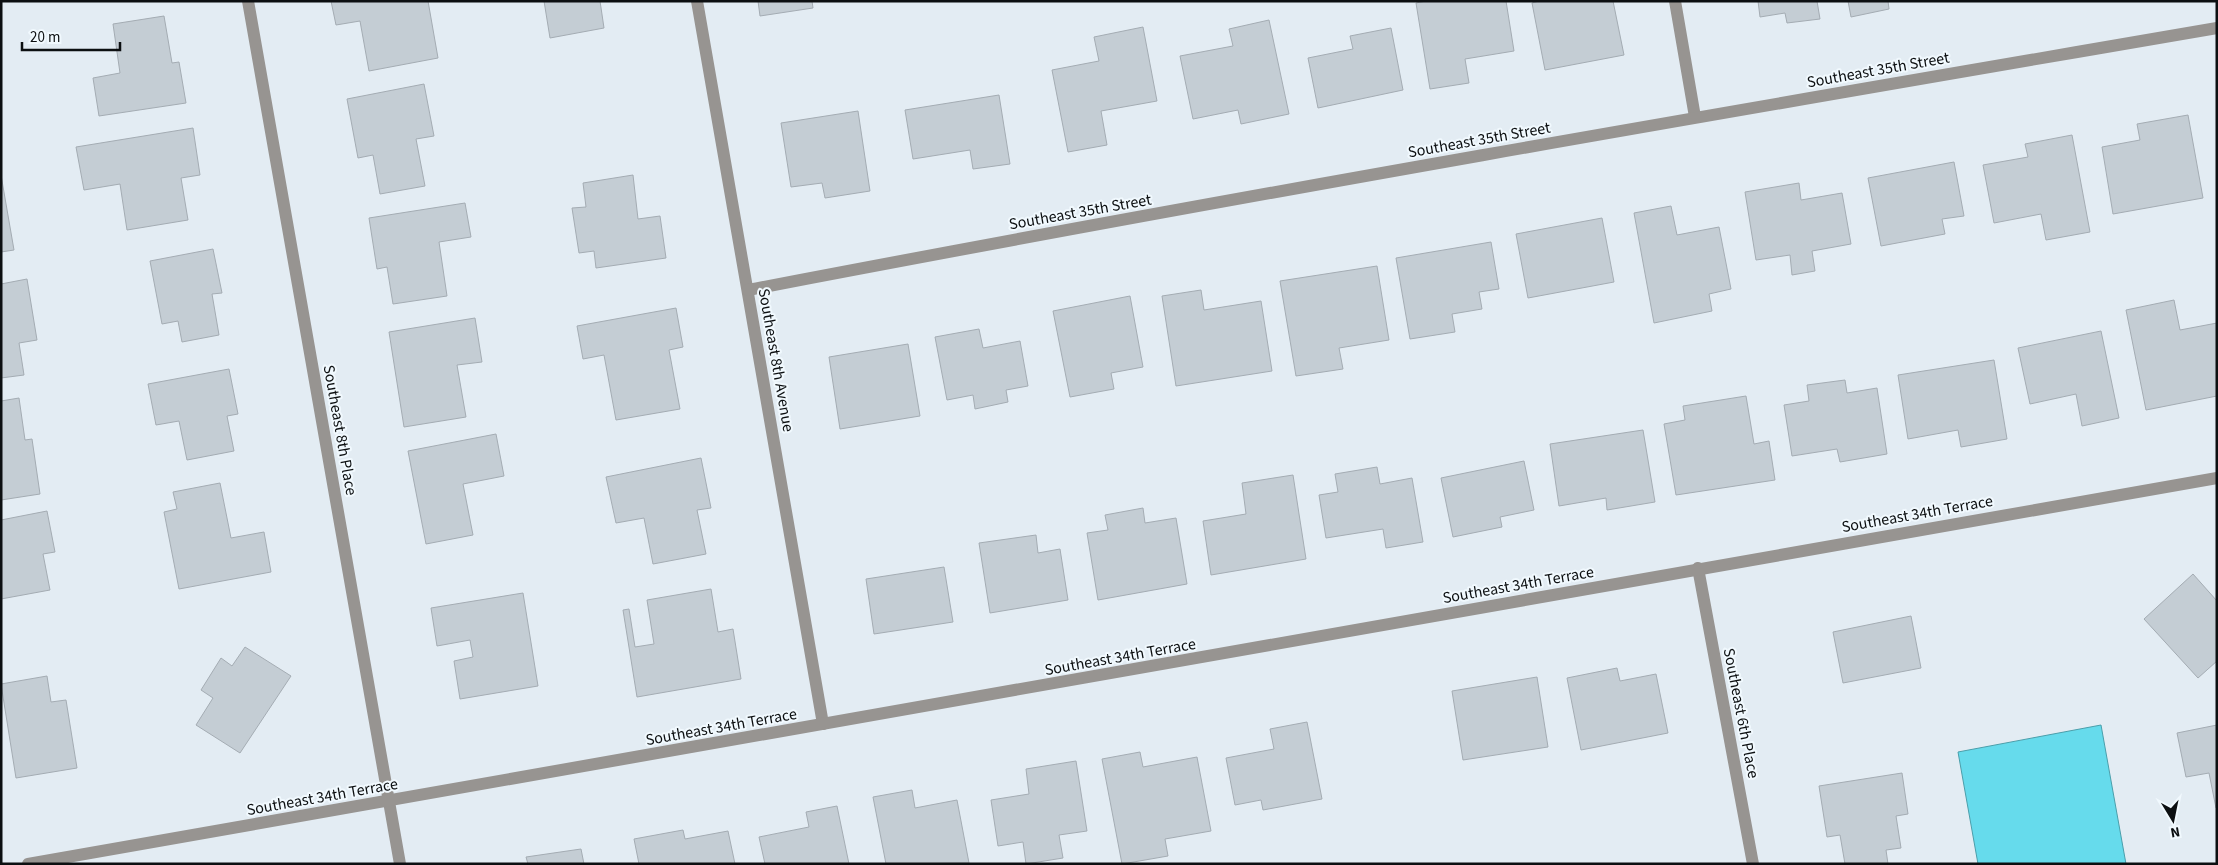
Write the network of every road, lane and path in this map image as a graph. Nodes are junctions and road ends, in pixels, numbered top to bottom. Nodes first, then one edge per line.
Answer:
1 (248, 1) edge
2 (698, 1) edge
3 (1675, 1) edge
4 (2217, 28) edge
5 (1695, 117) junction
6 (748, 290) junction
7 (2217, 478) edge
8 (1698, 568) junction
9 (823, 724) junction
10 (390, 801) junction
11 (28, 864) edge
12 (400, 864) edge
13 (1753, 864) edge

1 - 10 street, Southeast 8th Place
2 - 6 street, Southeast 8th Avenue
3 - 5 street
4 - 5 street, Southeast 35th Street
5 - 6 street, Southeast 35th Street
6 - 9 street, Southeast 8th Avenue
7 - 8 street, Southeast 34th Terrace
8 - 9 street, Southeast 34th Terrace
8 - 13 street, Southeast 6th Place
9 - 10 street, Southeast 34th Terrace
10 - 11 street, Southeast 34th Terrace
10 - 12 street, Southeast 8th Place

